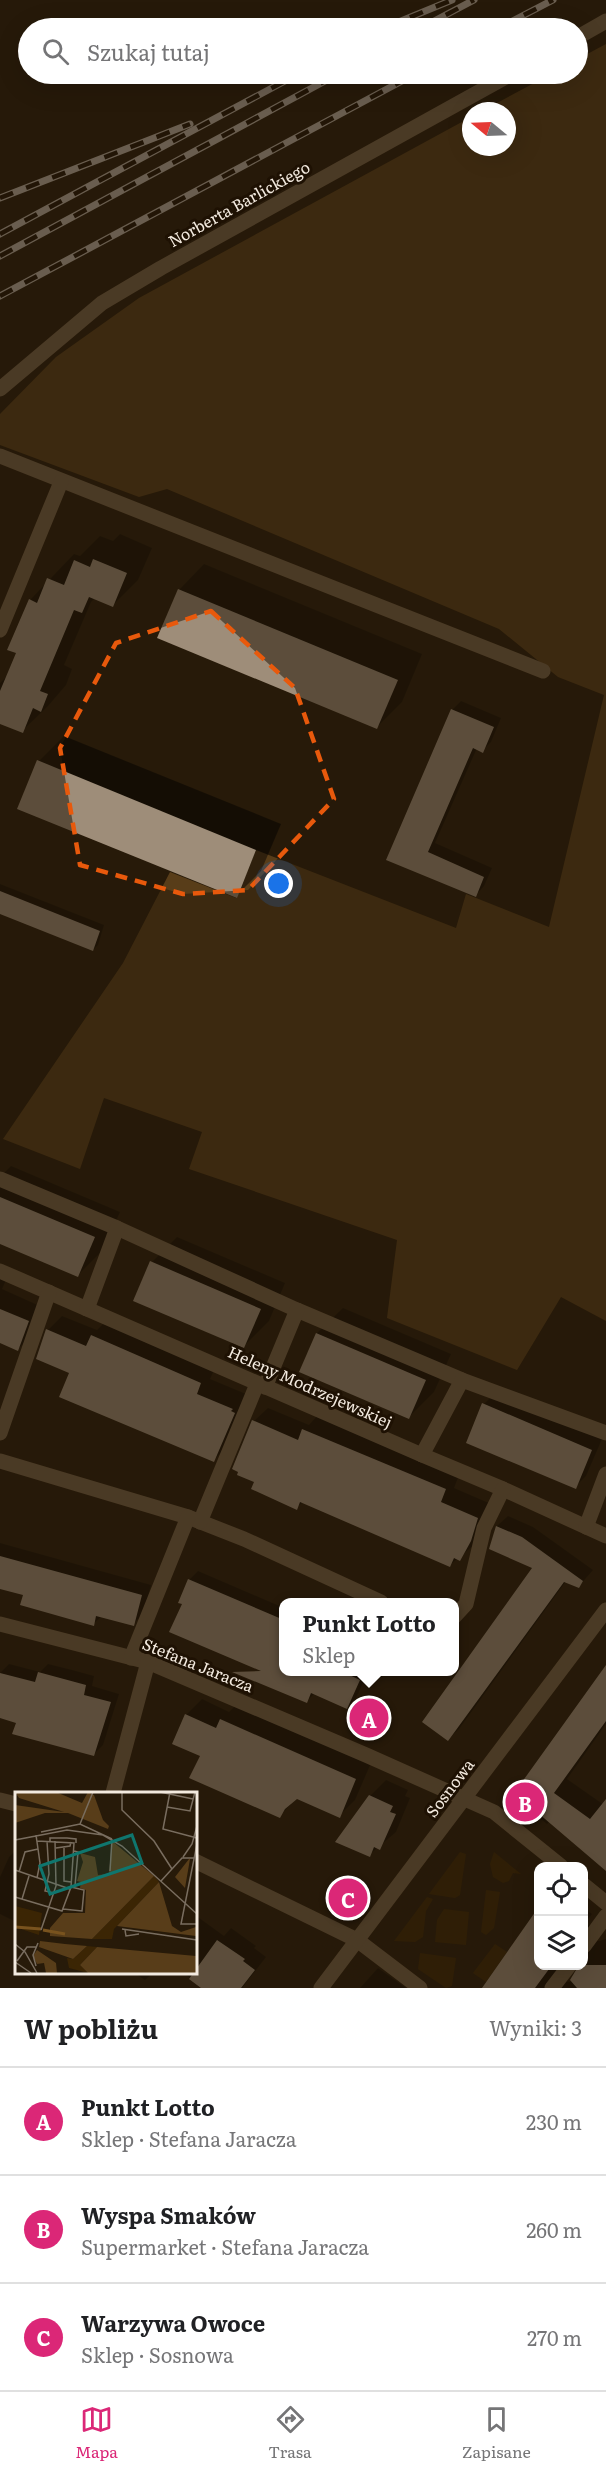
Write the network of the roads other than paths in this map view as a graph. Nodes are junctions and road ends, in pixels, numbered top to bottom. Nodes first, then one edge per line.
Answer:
1 (606, 21) edge
2 (588, 31) edge
3 (493, 84) edge
4 (0, 389) edge
5 (0, 456) edge
6 (61, 482) junction
7 (0, 630) edge
8 (543, 671) dead end
9 (0, 1179) edge
10 (117, 1228) junction
11 (0, 1271) edge
12 (49, 1292) junction
13 (87, 1309) junction
14 (297, 1310) junction
15 (462, 1380) junction
16 (261, 1385) junction
17 (0, 1433) edge
18 (606, 1433) edge
19 (422, 1455) junction
20 (0, 1461) edge
21 (606, 1474) edge
22 (503, 1488) junction
23 (194, 1520) junction
24 (586, 1527) junction
25 (606, 1536) edge
26 (372, 1598) edge
27 (606, 1610) edge
28 (459, 1612) edge
29 (0, 1624) edge
30 (131, 1658) junction
31 (148, 1662) junction
32 (113, 1792) edge
33 (0, 1800) edge
34 (464, 1800) junction
35 (15, 1804) edge
36 (196, 1861) edge
37 (556, 1862) edge
38 (588, 1888) edge
39 (606, 1903) edge
40 (606, 1916) edge
41 (357, 1940) junction
42 (588, 1941) edge
43 (565, 1970) edge
44 (321, 1988) edge
45 (420, 1988) edge
46 (552, 1988) edge

1 - 2 street
3 - 4 street, Norberta Barlickiego
5 - 6 street
6 - 7 street
6 - 8 street
9 - 10 street
10 - 13 street
10 - 14 street
11 - 12 street, Heleny Modrzejewskiej
12 - 13 street, Heleny Modrzejewskiej
12 - 17 street
13 - 16 street, Heleny Modrzejewskiej
14 - 15 street
14 - 16 street
15 - 18 street
15 - 19 street
16 - 19 street, Heleny Modrzejewskiej
16 - 23 street
19 - 22 street, Heleny Modrzejewskiej
20 - 23 street
21 - 24 street
22 - 24 street, Heleny Modrzejewskiej
22 - 28 street
23 - 26 street
23 - 30 street
24 - 25 street, Heleny Modrzejewskiej
27 - 34 street, Sosnowa
29 - 30 street, Stefana Jaracza
30 - 31 street, Stefana Jaracza
31 - 32 street
31 - 34 street, Stefana Jaracza
33 - 35 street
34 - 37 street, Stefana Jaracza
34 - 41 street, Sosnowa
36 - 41 street
38 - 39 street
40 - 42 street
41 - 44 street, Sosnowa
41 - 45 street
43 - 46 street

